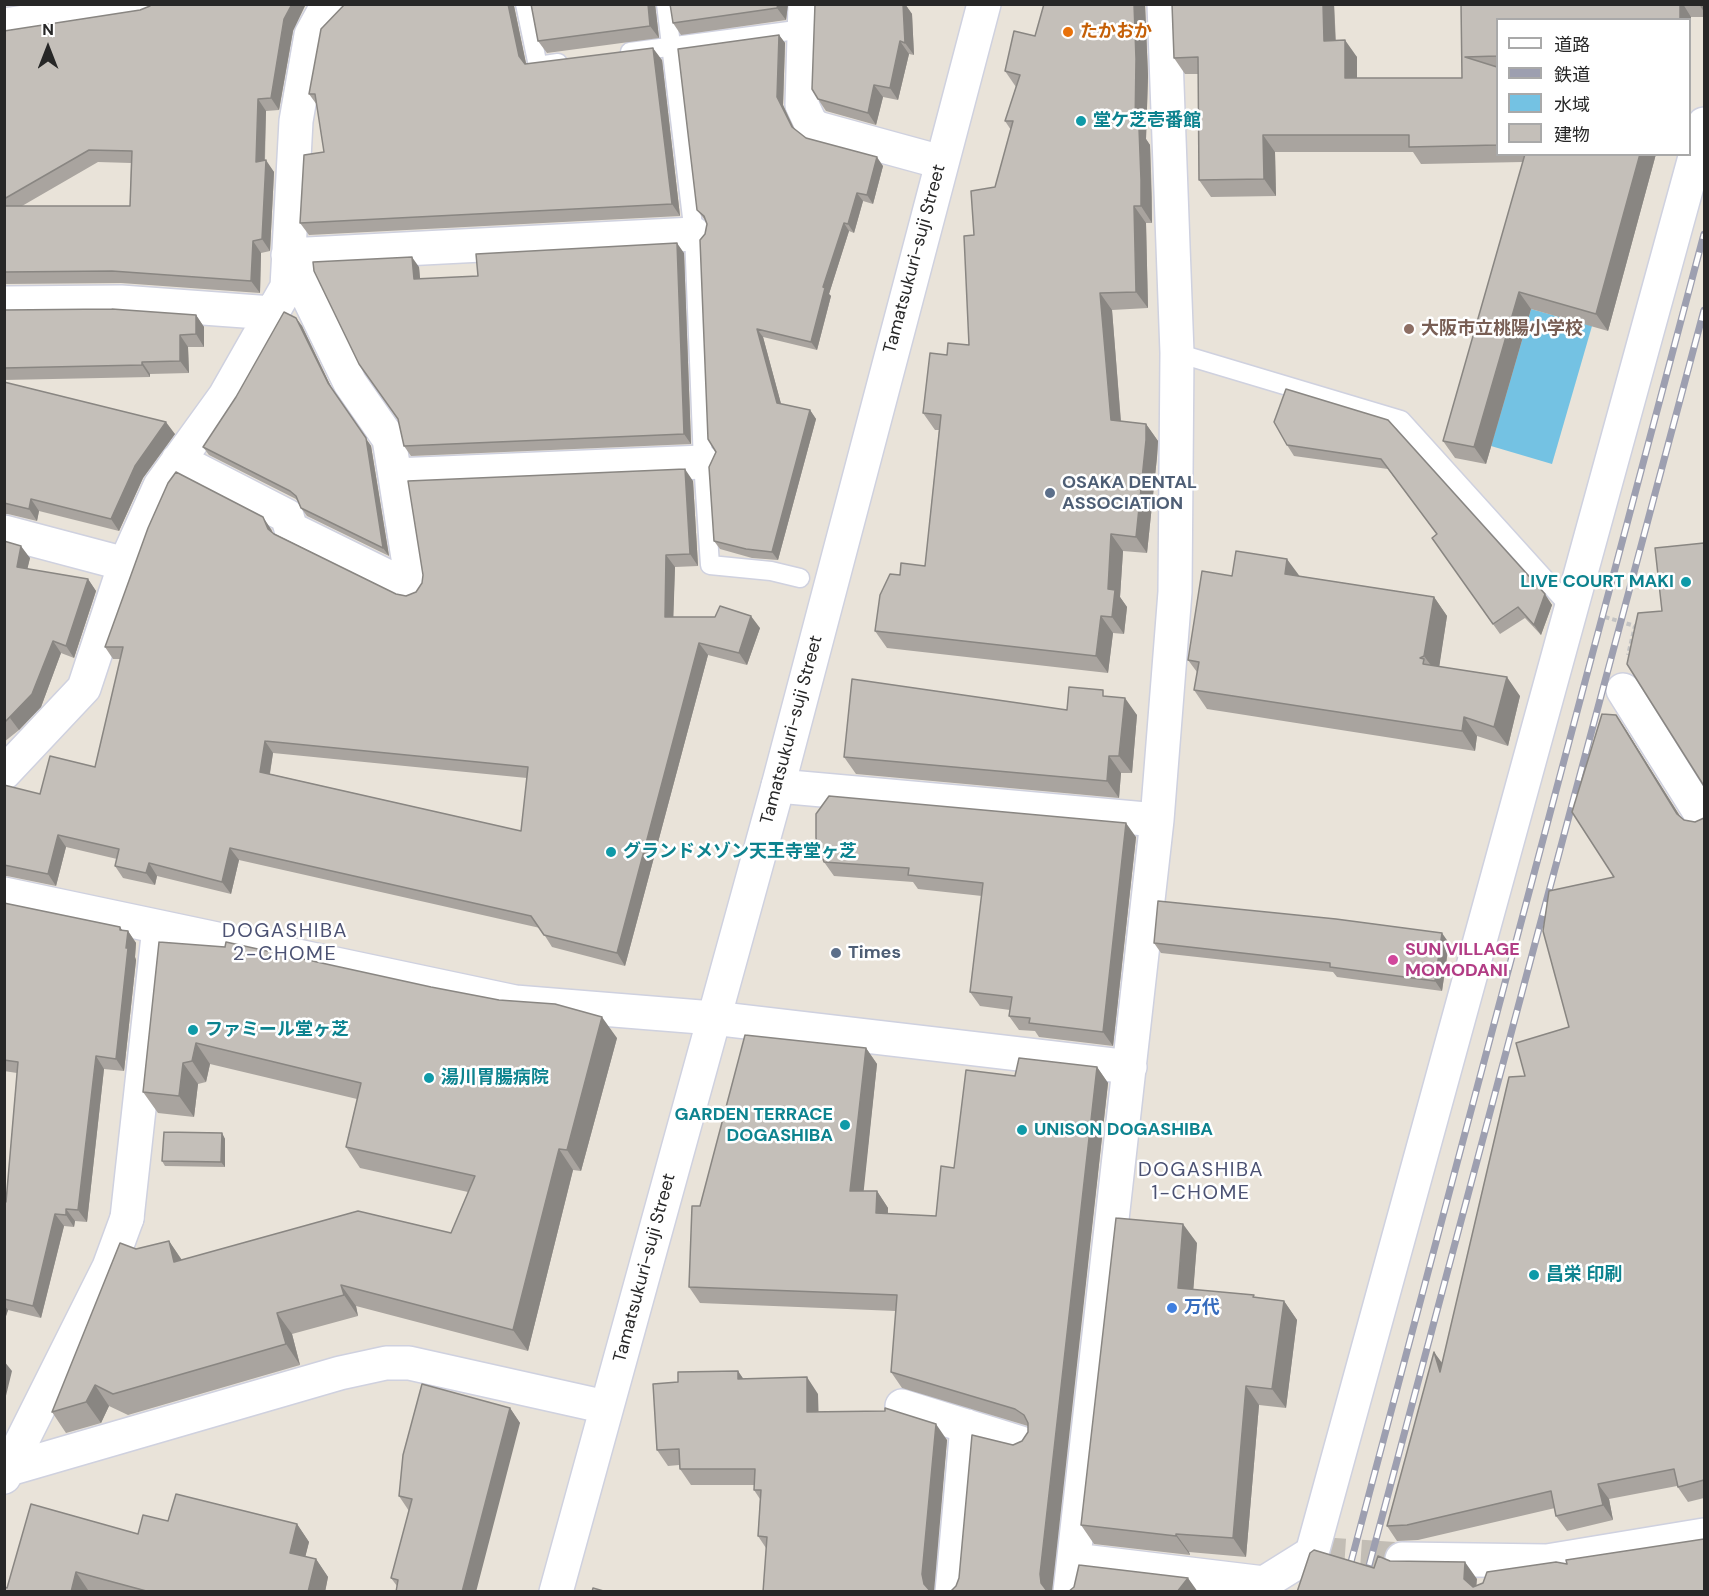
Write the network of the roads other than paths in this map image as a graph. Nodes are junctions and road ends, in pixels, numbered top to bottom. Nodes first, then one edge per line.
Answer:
1 (146, 4) edge
2 (328, 4) edge
3 (525, 4) edge
4 (666, 4) edge
5 (984, 4) edge
6 (1164, 4) edge
7 (804, 17) edge
8 (4, 25) edge
9 (670, 47) junction
10 (615, 55) edge
11 (571, 61) edge
12 (1704, 124) edge
13 (941, 162) junction
14 (694, 234) junction
15 (288, 255) junction
16 (4, 303) edge
17 (272, 313) junction
18 (1177, 353) junction
19 (178, 460) junction
20 (702, 462) junction
21 (395, 475) junction
22 (4, 532) edge
23 (125, 564) junction
24 (800, 578) dead end
25 (1571, 608) junction
26 (1623, 690) road end
27 (18, 740) edge
28 (4, 773) edge
29 (778, 786) junction
30 (1704, 819) edge
31 (1157, 820) junction
32 (4, 894) edge
33 (159, 927) junction
34 (713, 1018) junction
35 (1130, 1067) junction
36 (902, 1406) edge
37 (606, 1407) junction
38 (967, 1426) junction
39 (1021, 1443) edge
40 (5, 1473) edge
41 (1704, 1535) edge
42 (1402, 1559) tunnel mouth
43 (1072, 1576) edge
44 (1261, 1587) edge
45 (556, 1592) edge
46 (952, 1592) edge

1 - 8 street
2 - 15 street
3 - 11 lane
4 - 9 lane
5 - 13 street, Tamatsukuri-suji Street
6 - 18 street
7 - 9 lane
7 - 13 street
9 - 10 lane
9 - 14 lane
12 - 25 street
13 - 29 street, Tamatsukuri-suji Street
14 - 15 street
14 - 20 lane
15 - 17 street
15 - 21 street
16 - 17 street
17 - 19 street
18 - 25 lane
18 - 31 street
19 - 21 street
19 - 23 street
20 - 21 street
20 - 24 lane
22 - 23 street
23 - 27 street
25 - 44 street
26 - 30 street
27 - 28 street
29 - 31 street
29 - 34 street, Tamatsukuri-suji Street
31 - 35 street
32 - 33 street
33 - 34 street
33 - 40 street
34 - 35 street
34 - 37 street, Tamatsukuri-suji Street
35 - 43 street
36 - 38 street
37 - 40 street
37 - 45 street, Tamatsukuri-suji Street
38 - 39 street
38 - 46 street
41 - 42 street
43 - 44 street

